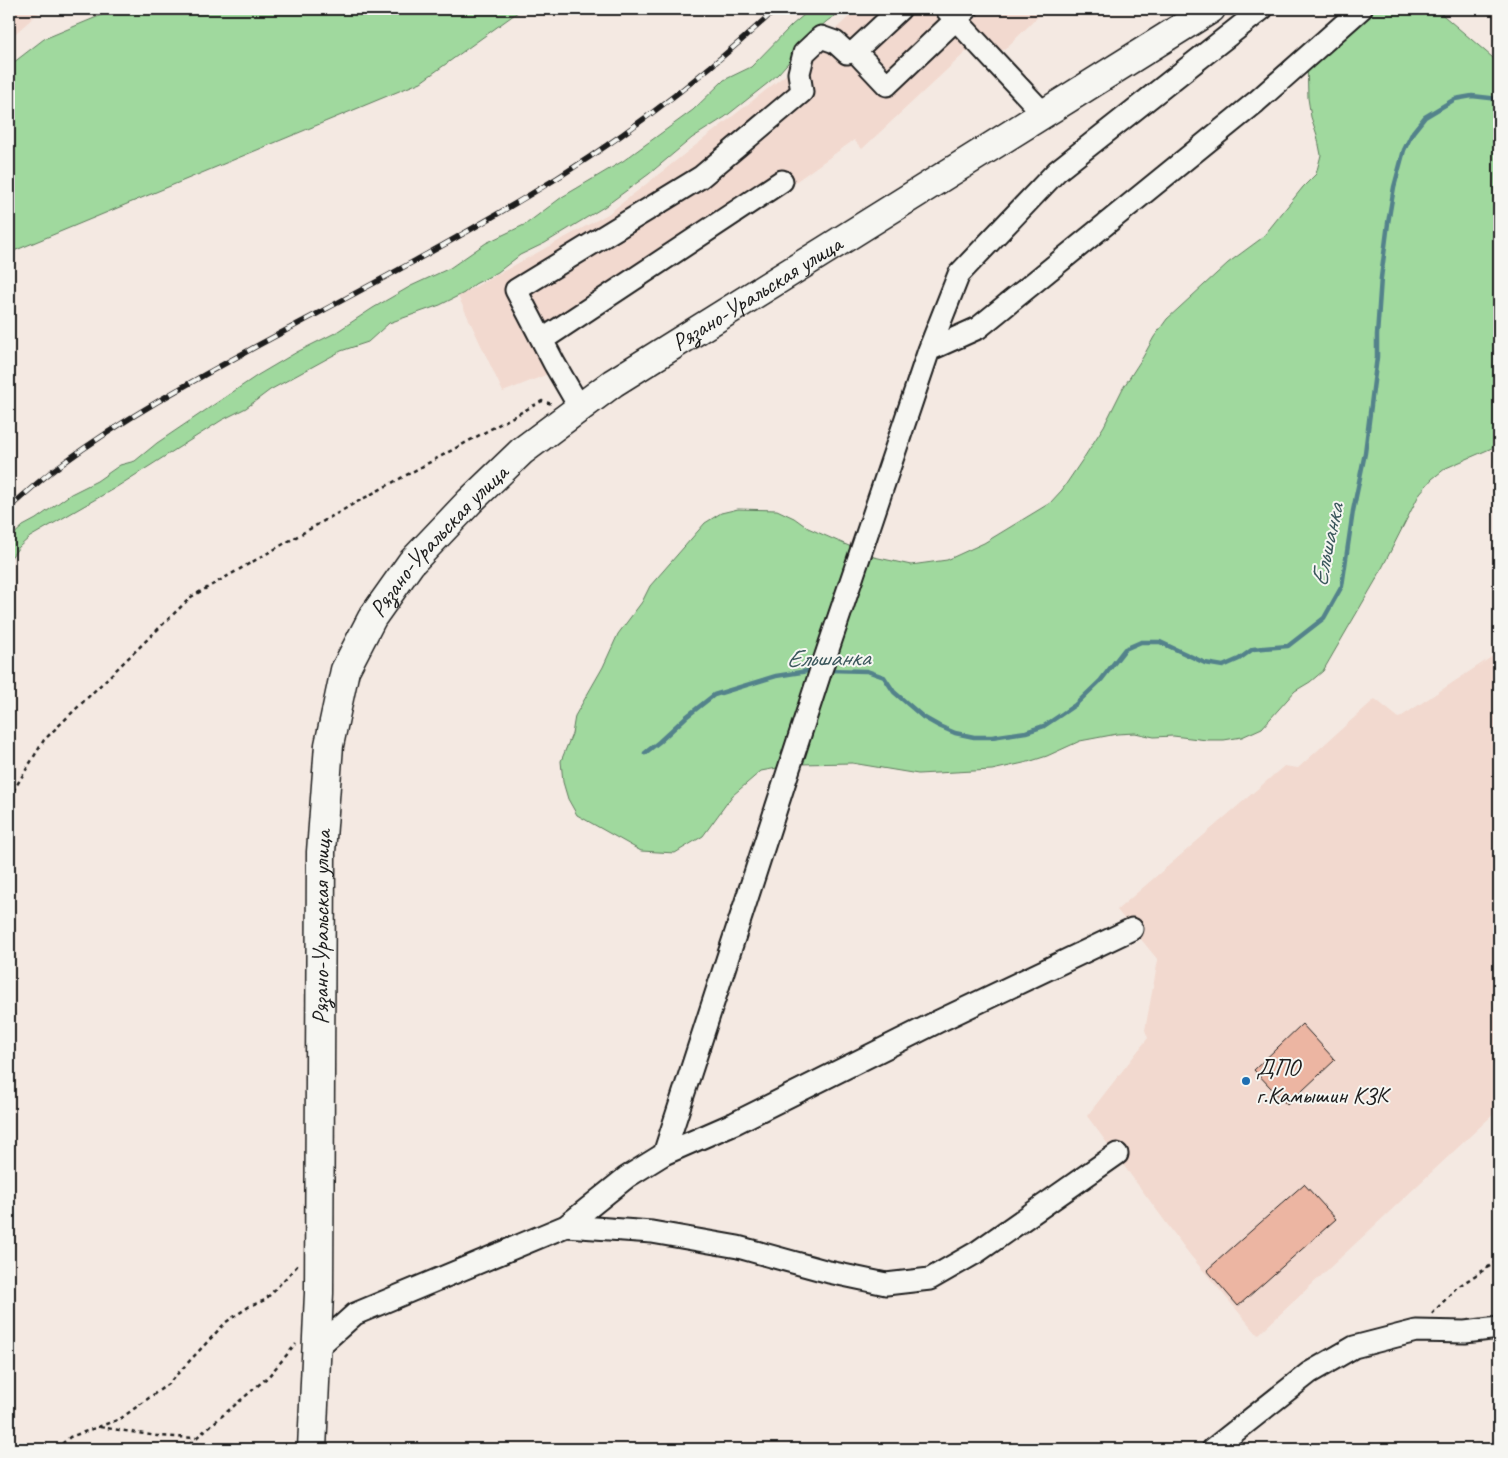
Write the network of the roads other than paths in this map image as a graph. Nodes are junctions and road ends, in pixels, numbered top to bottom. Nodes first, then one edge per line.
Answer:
1 (900, 9) edge
2 (1211, 9) edge
3 (1262, 9) edge
4 (1361, 9) edge
5 (957, 12) edge
6 (855, 51) junction
7 (1044, 114) junction
8 (782, 181) dead end
9 (542, 340) junction
10 (929, 350) junction
11 (578, 409) junction
12 (1132, 929) dead end
13 (664, 1154) junction
14 (1117, 1154) dead end
15 (566, 1226) junction
16 (1499, 1328) edge
17 (307, 1344) junction
18 (312, 1449) edge
19 (1213, 1449) edge

1 - 6 street
2 - 7 main road, Рязано-Уральская улица
3 - 10 street
4 - 10 street
5 - 6 street
5 - 7 street
6 - 9 street
7 - 11 main road, Рязано-Уральская улица
8 - 9 street
9 - 11 street
10 - 13 street
11 - 17 main road, Рязано-Уральская улица
12 - 13 street
13 - 15 street
14 - 15 street
15 - 17 street
16 - 19 street
17 - 18 main road, Рязано-Уральская улица

